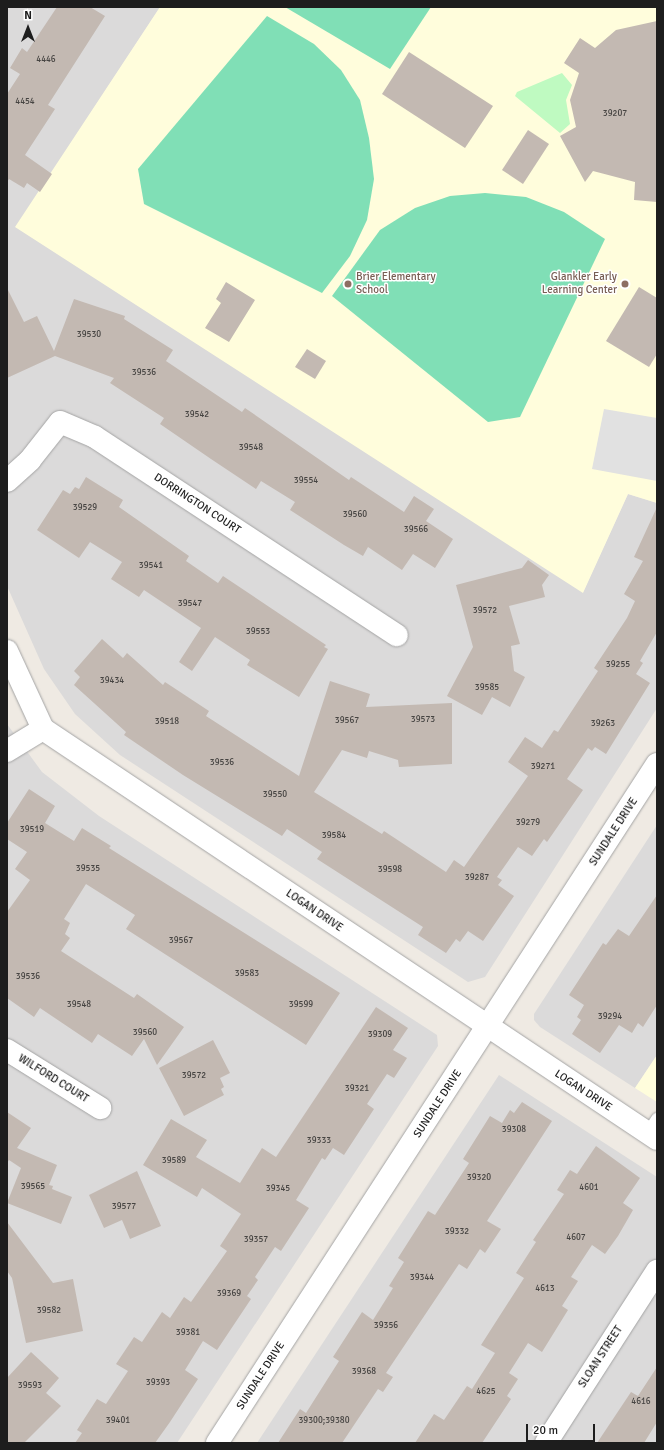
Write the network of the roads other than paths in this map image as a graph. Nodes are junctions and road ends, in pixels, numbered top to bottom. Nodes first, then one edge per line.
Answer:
1 (7, 481) edge
2 (397, 636) dead end
3 (7, 651) edge
4 (43, 729) junction
5 (7, 751) edge
6 (657, 764) edge
7 (488, 1027) junction
8 (7, 1050) edge
9 (100, 1108) dead end
10 (654, 1130) edge
11 (657, 1271) edge
12 (218, 1443) edge
13 (546, 1443) edge

1 - 2 street, DORRINGTON COURT
3 - 4 street
4 - 5 street
4 - 7 street, LOGAN DRIVE
6 - 7 street, SUNDALE DRIVE
7 - 10 street, LOGAN DRIVE
7 - 12 street, SUNDALE DRIVE
8 - 9 street, WILFORD COURT
11 - 13 street, SLOAN STREET

